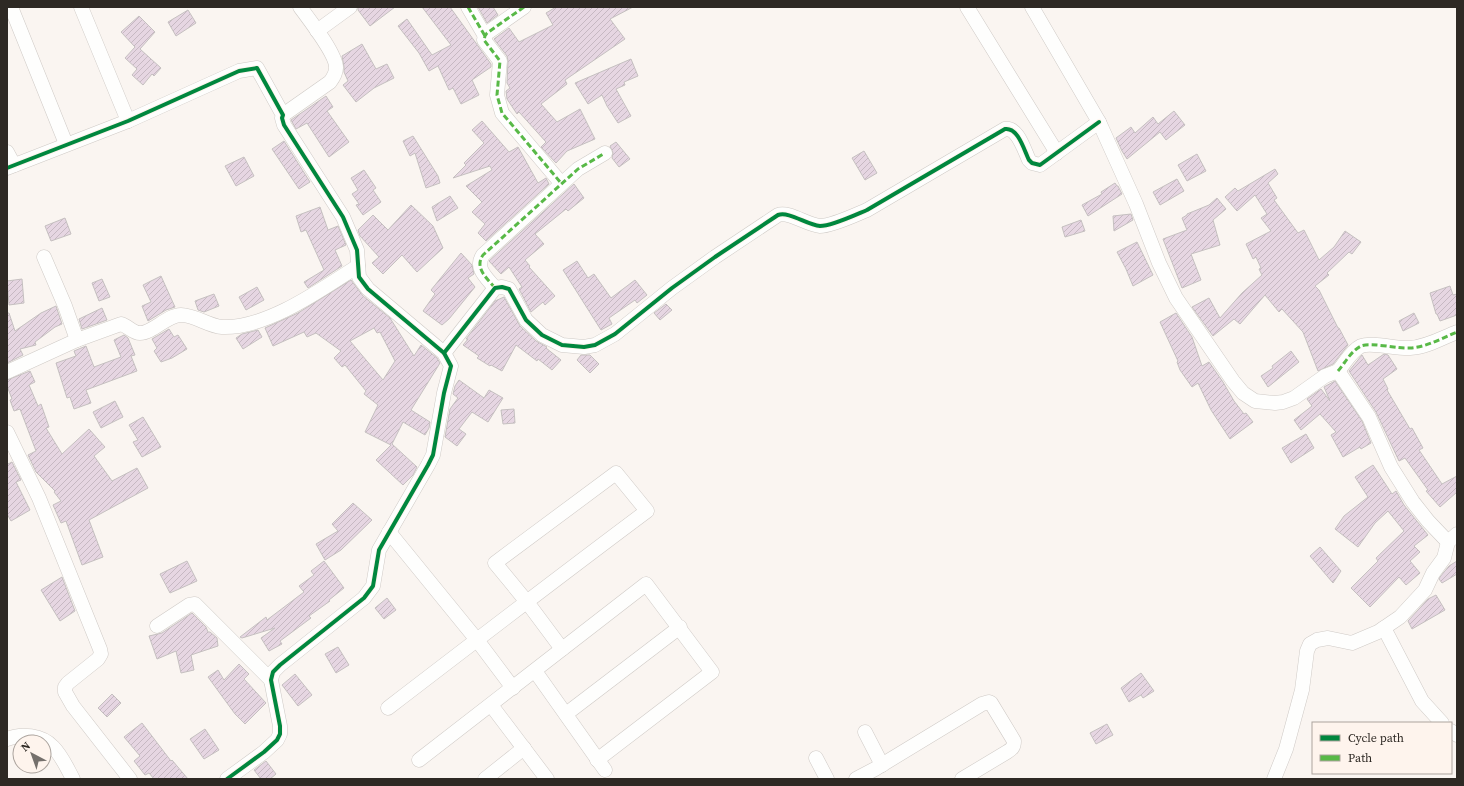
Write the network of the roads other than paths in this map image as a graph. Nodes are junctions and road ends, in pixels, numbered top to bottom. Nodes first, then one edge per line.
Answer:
1 (11, 7) edge
2 (82, 7) edge
3 (300, 7) edge
4 (350, 7) edge
5 (468, 7) edge
6 (524, 7) edge
7 (1032, 7) edge
8 (966, 8) edge
9 (317, 31) junction
10 (485, 36) junction
11 (284, 115) junction
12 (128, 120) junction
13 (1099, 122) junction
14 (66, 144) junction
15 (7, 152) edge
16 (1057, 152) junction
17 (605, 153) dead end
18 (10, 167) edge
19 (561, 183) junction
20 (44, 257) dead end
21 (358, 266) junction
22 (495, 288) junction
23 (1457, 332) edge
24 (77, 340) junction
25 (444, 353) junction
26 (1338, 371) junction
27 (7, 372) edge
28 (7, 432) edge
29 (389, 532) junction
30 (1452, 538) edge
31 (527, 602) junction
32 (157, 626) dead end
33 (680, 627) junction
34 (1384, 628) junction
35 (477, 640) junction
36 (562, 649) junction
37 (535, 671) junction
38 (271, 680) junction
39 (512, 688) junction
40 (491, 704) junction
41 (388, 708) dead end
42 (566, 714) junction
43 (1441, 722) edge
44 (865, 732) dead end
45 (7, 739) edge
46 (524, 748) junction
47 (816, 758) dead end
48 (419, 760) dead end
49 (882, 765) junction
50 (73, 779) edge
51 (130, 779) edge
52 (227, 779) edge
53 (486, 779) edge
54 (547, 779) edge
55 (826, 779) edge
56 (856, 779) edge
57 (962, 779) edge
58 (1274, 779) edge

1 - 14 street
2 - 12 street
3 - 9 street
4 - 9 street
5 - 10 street
6 - 10 street
7 - 13 street
8 - 16 street
9 - 11 street
10 - 19 street
11 - 12 street
11 - 21 street
12 - 14 street
13 - 16 street
13 - 26 street
14 - 18 street
15 - 18 street
16 - 22 street
17 - 19 street
19 - 22 street
20 - 24 street
21 - 24 street
21 - 25 street
22 - 25 street
23 - 26 street
24 - 27 street
25 - 29 street
26 - 30 street
28 - 51 street
29 - 35 street
29 - 38 street
30 - 34 street
31 - 31 street
31 - 35 street
31 - 36 street
32 - 38 street
33 - 36 street
33 - 42 street
33 - 42 street
34 - 43 street
34 - 58 street
35 - 39 street
35 - 41 street
36 - 37 street
37 - 39 street
37 - 42 street
38 - 52 street
39 - 40 street
40 - 46 street
40 - 48 street
44 - 49 street
45 - 50 street
46 - 53 street
46 - 54 street
47 - 55 street
49 - 56 street
49 - 57 street

